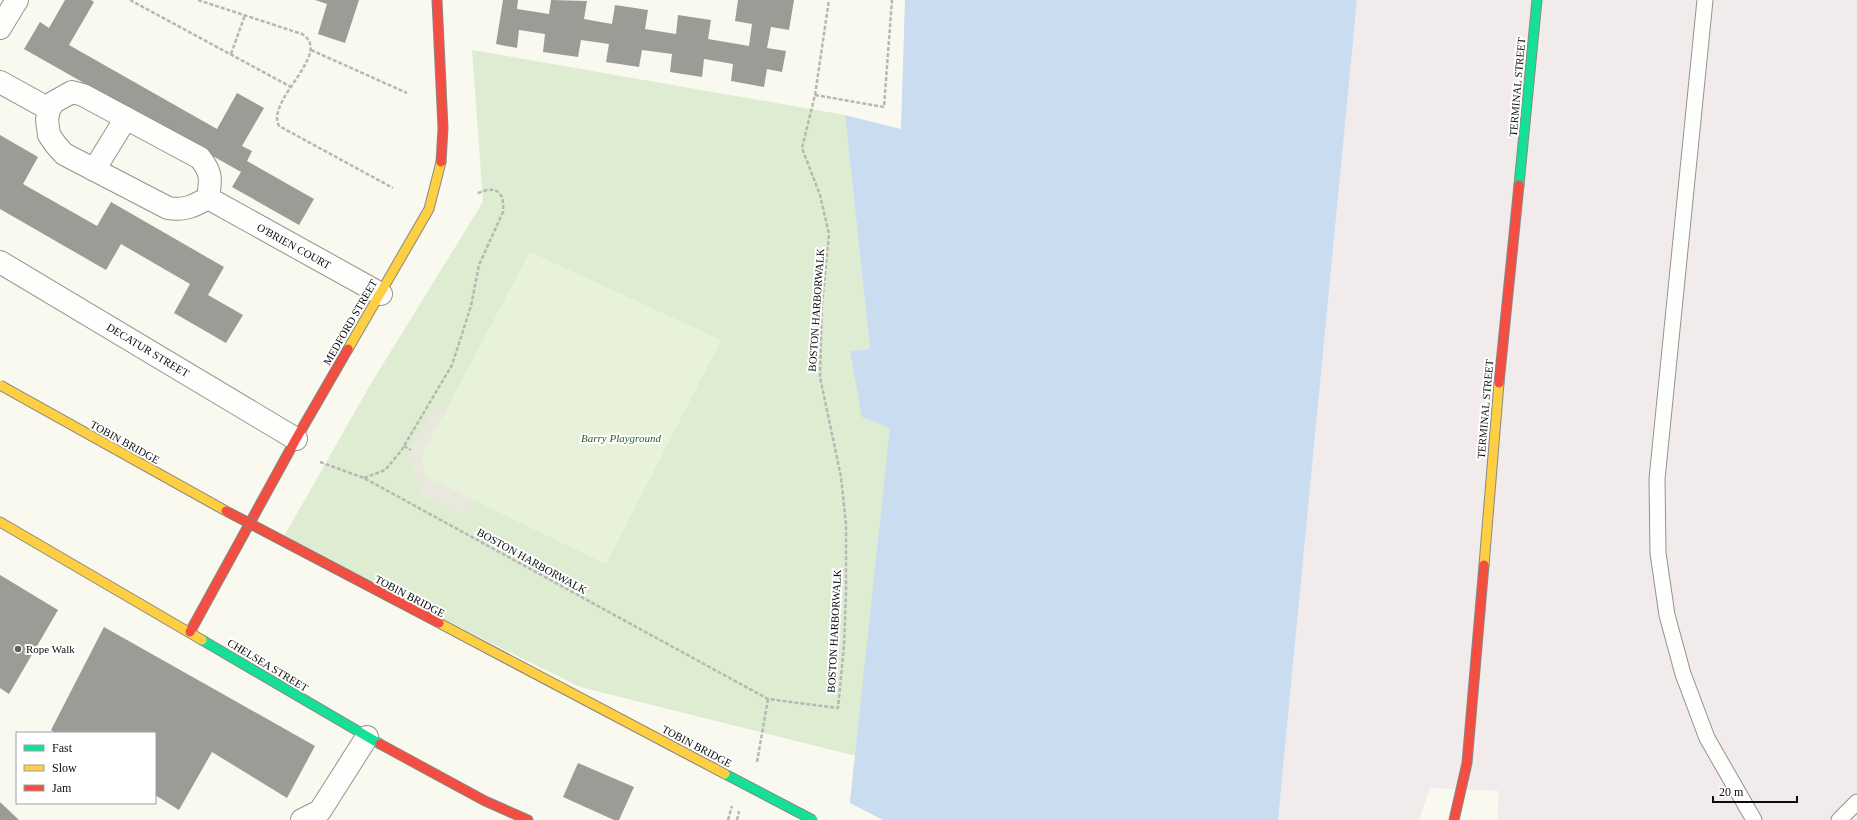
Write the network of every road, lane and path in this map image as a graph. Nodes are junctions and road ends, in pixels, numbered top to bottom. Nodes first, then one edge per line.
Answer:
1 (16, 0) edge
2 (130, 0) edge
3 (198, 0) edge
4 (437, 0) edge
5 (829, 0) edge
6 (892, 0) edge
7 (1537, 0) edge
8 (1705, 0) edge
9 (245, 15) junction
10 (0, 28) edge
11 (311, 50) junction
12 (231, 54) junction
13 (0, 82) edge
14 (291, 87) junction
15 (407, 93) dead end
16 (815, 95) junction
17 (49, 109) junction
18 (126, 118) junction
19 (94, 170) junction
20 (393, 188) dead end
21 (476, 194) dead end
22 (208, 198) junction
23 (0, 262) edge
24 (381, 294) junction
25 (0, 386) edge
26 (296, 439) junction
27 (404, 446) junction
28 (411, 450) dead end
29 (320, 462) dead end
30 (364, 478) junction
31 (0, 522) edge
32 (190, 632) junction
33 (768, 699) junction
34 (367, 737) junction
35 (756, 768) dead end
36 (1857, 802) edge
37 (744, 812) dead end
38 (302, 820) edge
39 (528, 820) edge
40 (737, 820) edge
41 (813, 820) edge
42 (1454, 820) edge
43 (1754, 820) edge
44 (1839, 820) edge

1 - 10 street
2 - 12 path
3 - 9 path
4 - 24 main road, MEDFORD STREET
5 - 16 path
6 - 16 path
7 - 42 main road, TERMINAL STREET
8 - 43 lane
9 - 11 path
9 - 12 path
11 - 14 path
11 - 15 path
12 - 14 path
13 - 17 street
14 - 20 path
16 - 33 path, BOSTON HARBORWALK
17 - 18 street
17 - 19 street
18 - 19 street
18 - 22 street
19 - 22 street
21 - 27 path
22 - 24 street, O'BRIEN COURT
23 - 26 street, DECATUR STREET
24 - 26 main road, MEDFORD STREET
25 - 41 main road, TOBIN BRIDGE, bridge
26 - 32 main road, MEDFORD STREET
27 - 28 path
27 - 30 path
29 - 30 path, BOSTON HARBORWALK
30 - 33 path, BOSTON HARBORWALK
31 - 32 main road, CHELSEA STREET
32 - 34 main road, CHELSEA STREET
33 - 35 path
34 - 38 street
34 - 39 main road, CHELSEA STREET
36 - 44 lane
37 - 40 path

